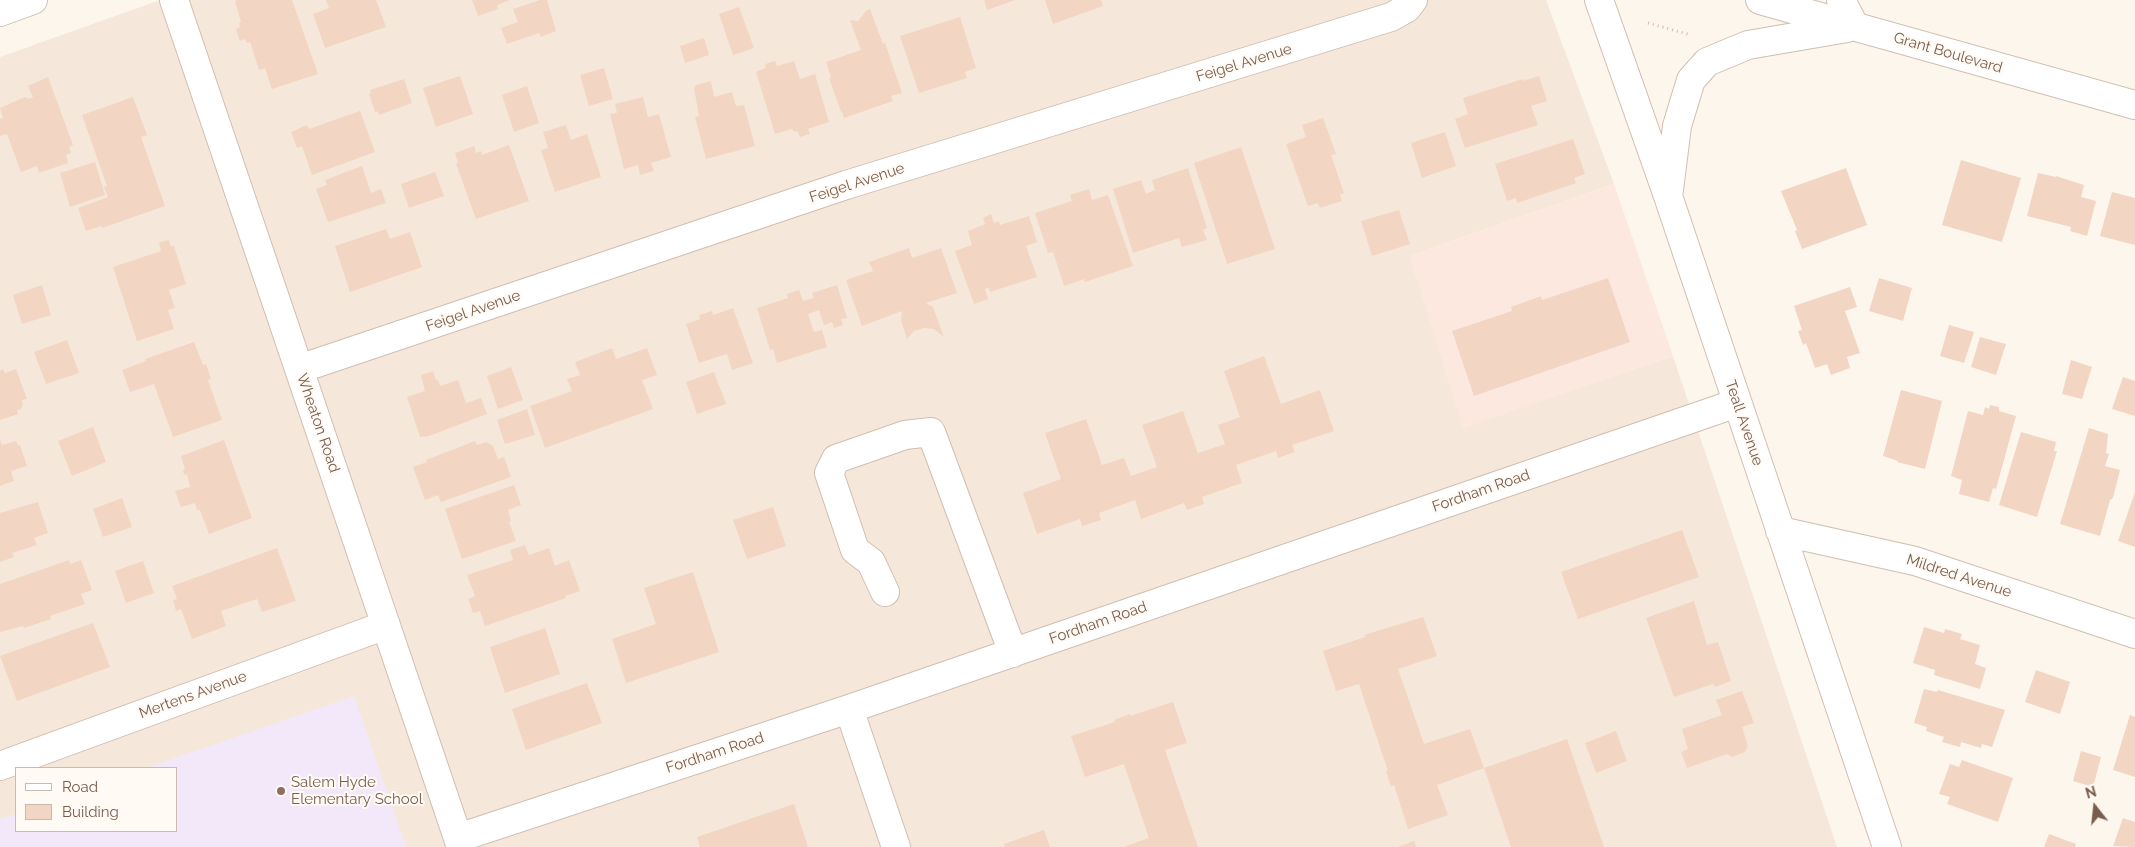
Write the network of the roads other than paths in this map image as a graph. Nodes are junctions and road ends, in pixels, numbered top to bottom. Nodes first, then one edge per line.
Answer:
1 (33, 0) edge
2 (174, 0) edge
3 (1414, 0) edge
4 (1600, 0) edge
5 (1760, 0) edge
6 (1841, 0) edge
7 (0, 12) edge
8 (1855, 27) junction
9 (2135, 105) edge
10 (1668, 196) junction
11 (299, 369) junction
12 (1737, 403) junction
13 (1780, 531) junction
14 (885, 592) dead end
15 (386, 625) junction
16 (2135, 634) edge
17 (1012, 653) junction
18 (849, 709) junction
19 (0, 766) edge
20 (459, 842) edge
21 (896, 847) edge
22 (1886, 847) edge

1 - 7 street
2 - 11 street, Wheaton Road
3 - 11 street, Feigel Avenue
4 - 10 street, Teall Avenue
5 - 8 street, Grant Boulevard
6 - 8 street
8 - 9 street, Grant Boulevard
8 - 10 street
10 - 12 street, Teall Avenue
11 - 15 street, Wheaton Road
12 - 13 street, Teall Avenue
12 - 17 street, Fordham Road
13 - 16 street, Mildred Avenue
13 - 22 street, Teall Avenue
14 - 17 street
15 - 19 street, Mertens Avenue
15 - 20 street, Wheaton Road
17 - 18 street, Fordham Road
18 - 20 street, Fordham Road
18 - 21 street

